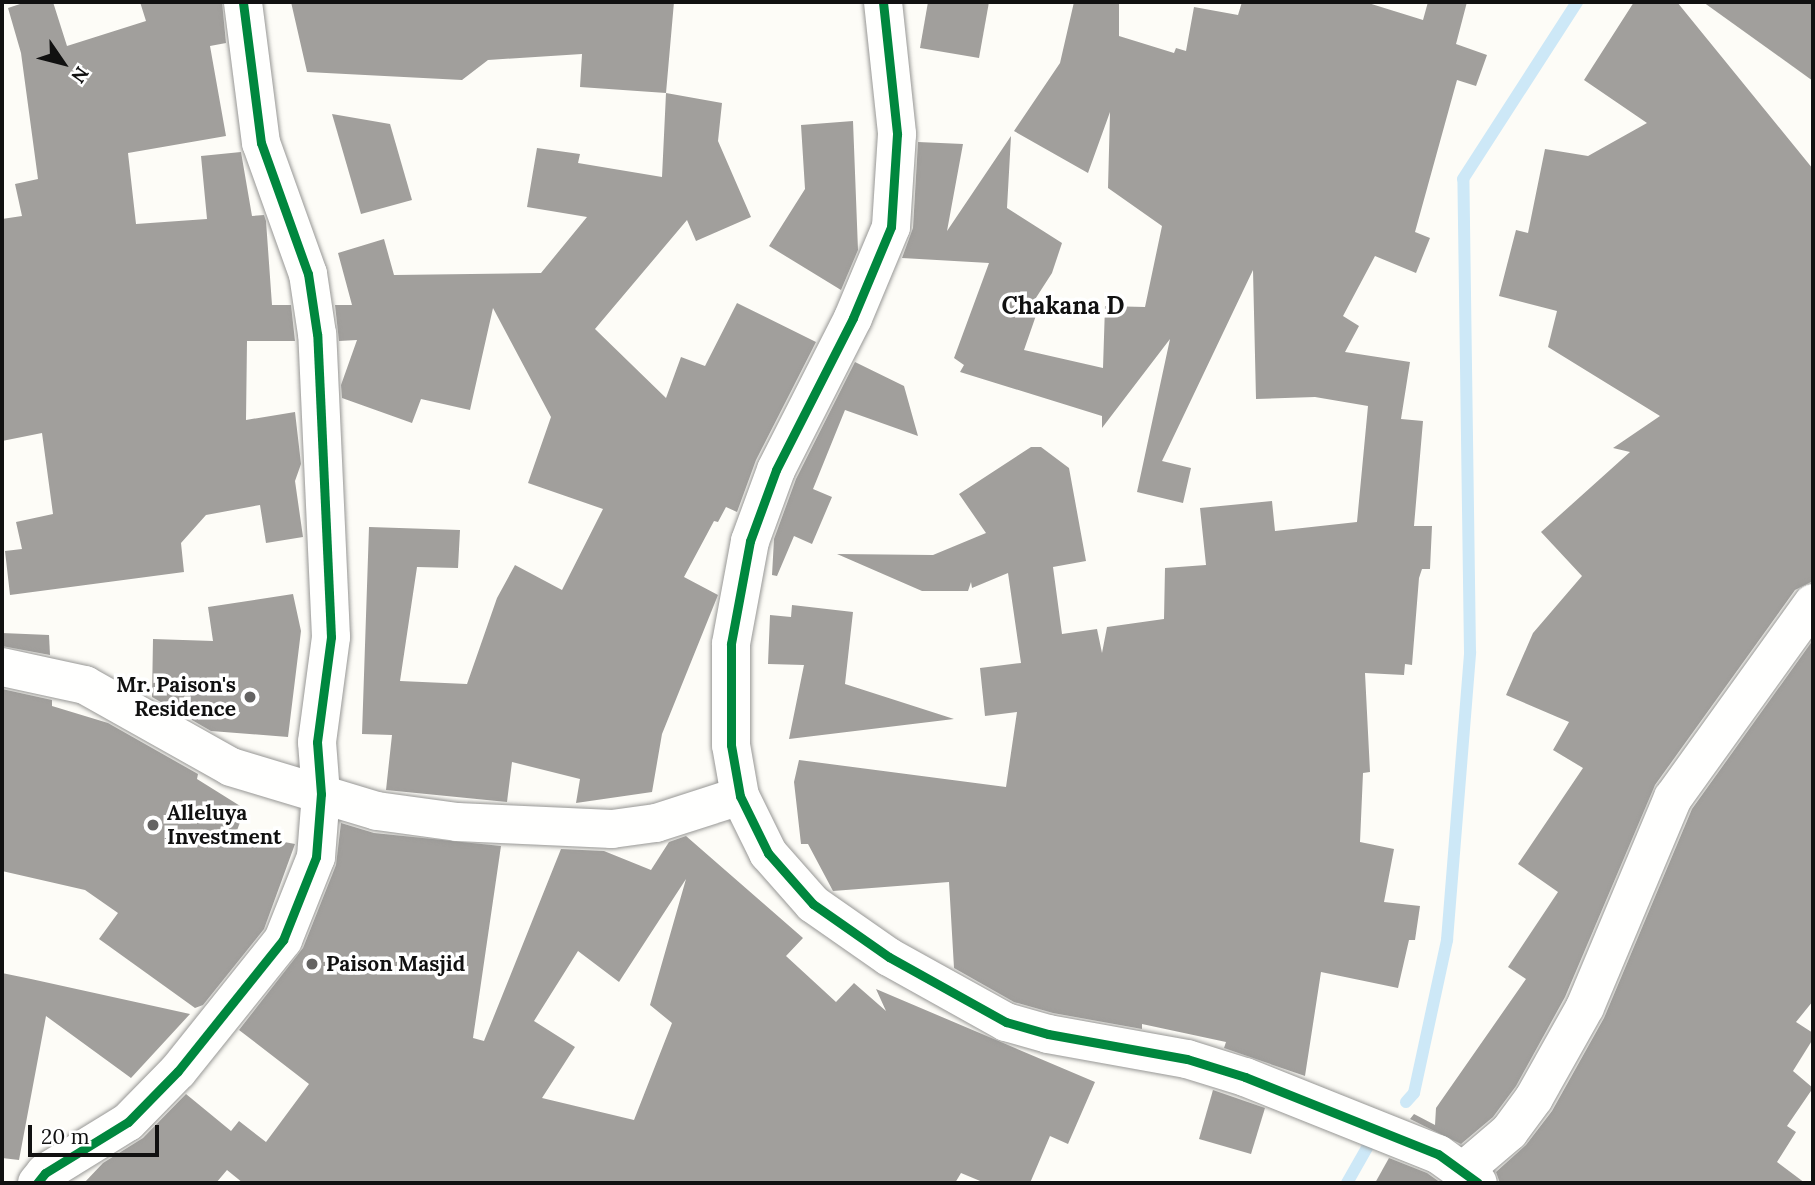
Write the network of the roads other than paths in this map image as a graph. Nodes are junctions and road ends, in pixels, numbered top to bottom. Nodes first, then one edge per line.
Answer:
1 (243, 2) edge
2 (883, 2) edge
3 (1813, 603) edge
4 (2, 667) edge
5 (321, 794) junction
6 (740, 796) junction
7 (1459, 1170) edge
8 (37, 1183) edge

1 - 5 street
2 - 6 street
3 - 7 street
4 - 5 street
5 - 6 street
5 - 8 street
6 - 7 street

